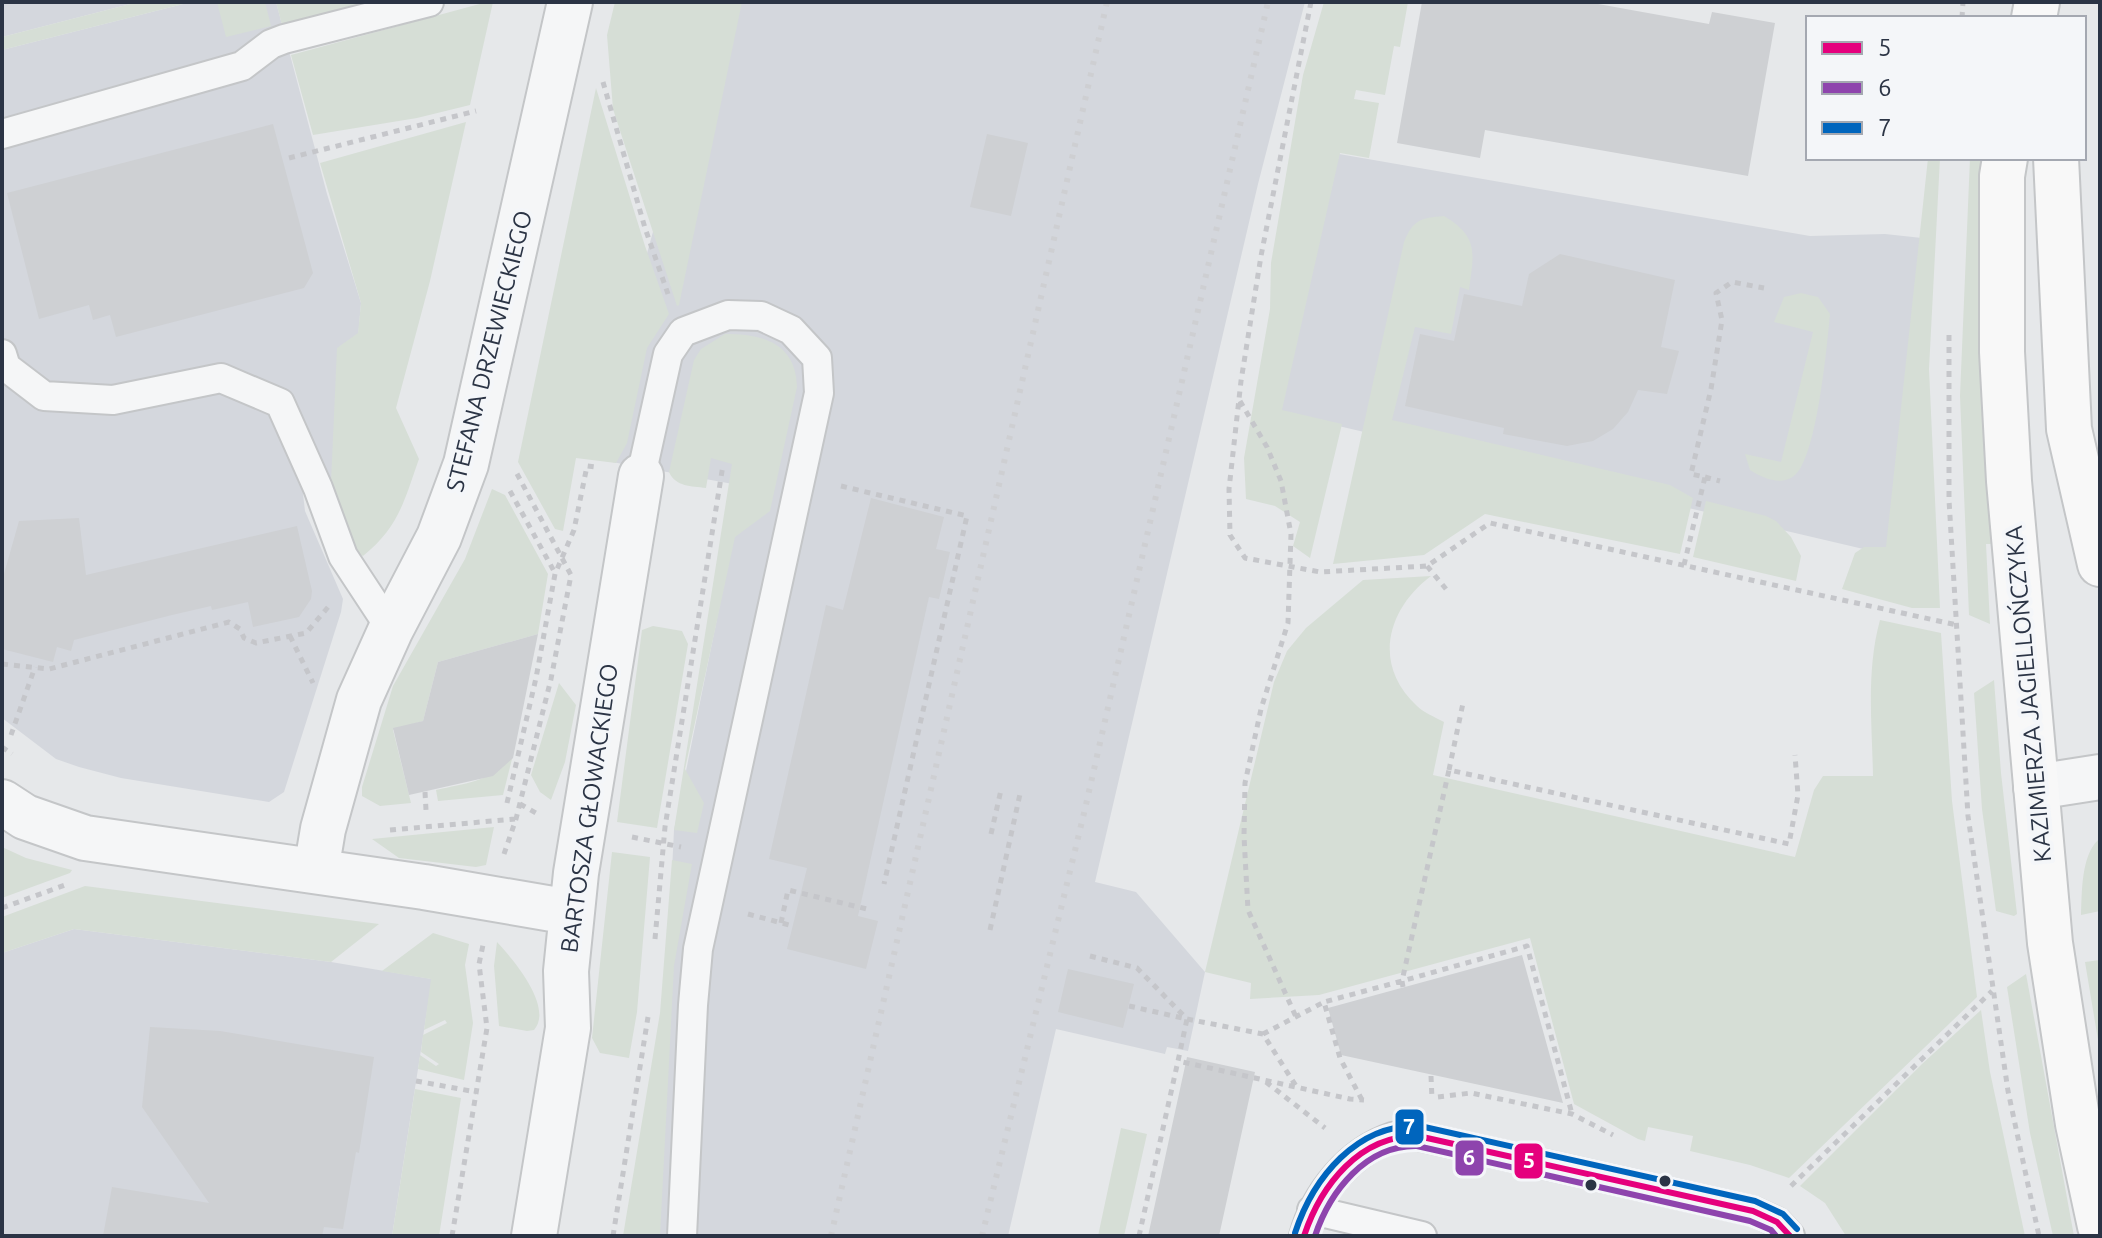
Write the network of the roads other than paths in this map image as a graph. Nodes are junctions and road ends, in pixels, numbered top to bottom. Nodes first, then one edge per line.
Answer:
1 (429, 2) edge
2 (570, 2) edge
3 (2, 134) edge
4 (2005, 160) edge
5 (2056, 160) edge
6 (2, 354) edge
7 (641, 476) joint
8 (2100, 564) edge
9 (391, 629) junction
10 (2100, 777) edge
11 (2036, 787) junction
12 (2, 802) edge
13 (316, 871) junction
14 (570, 912) junction
15 (1308, 1223) edge
16 (2100, 1226) edge
17 (534, 1236) edge
18 (682, 1236) edge
19 (1422, 1236) edge
20 (1790, 1236) edge

1 - 3 lane
2 - 9 street, STEFANA DRZEWIECKIEGO
4 - 11 main road, KAZIMIERZA JAGIELLOŃCZYKA
5 - 8 main road
6 - 9 lane
7 - 14 street, BARTOSZA GŁOWACKIEGO
7 - 18 lane
9 - 13 street, STEFANA DRZEWIECKIEGO
10 - 11 street
11 - 16 main road, KAZIMIERZA JAGIELLOŃCZYKA
12 - 13 street
13 - 14 street
14 - 17 street, BARTOSZA GŁOWACKIEGO
15 - 19 lane
15 - 20 lane

